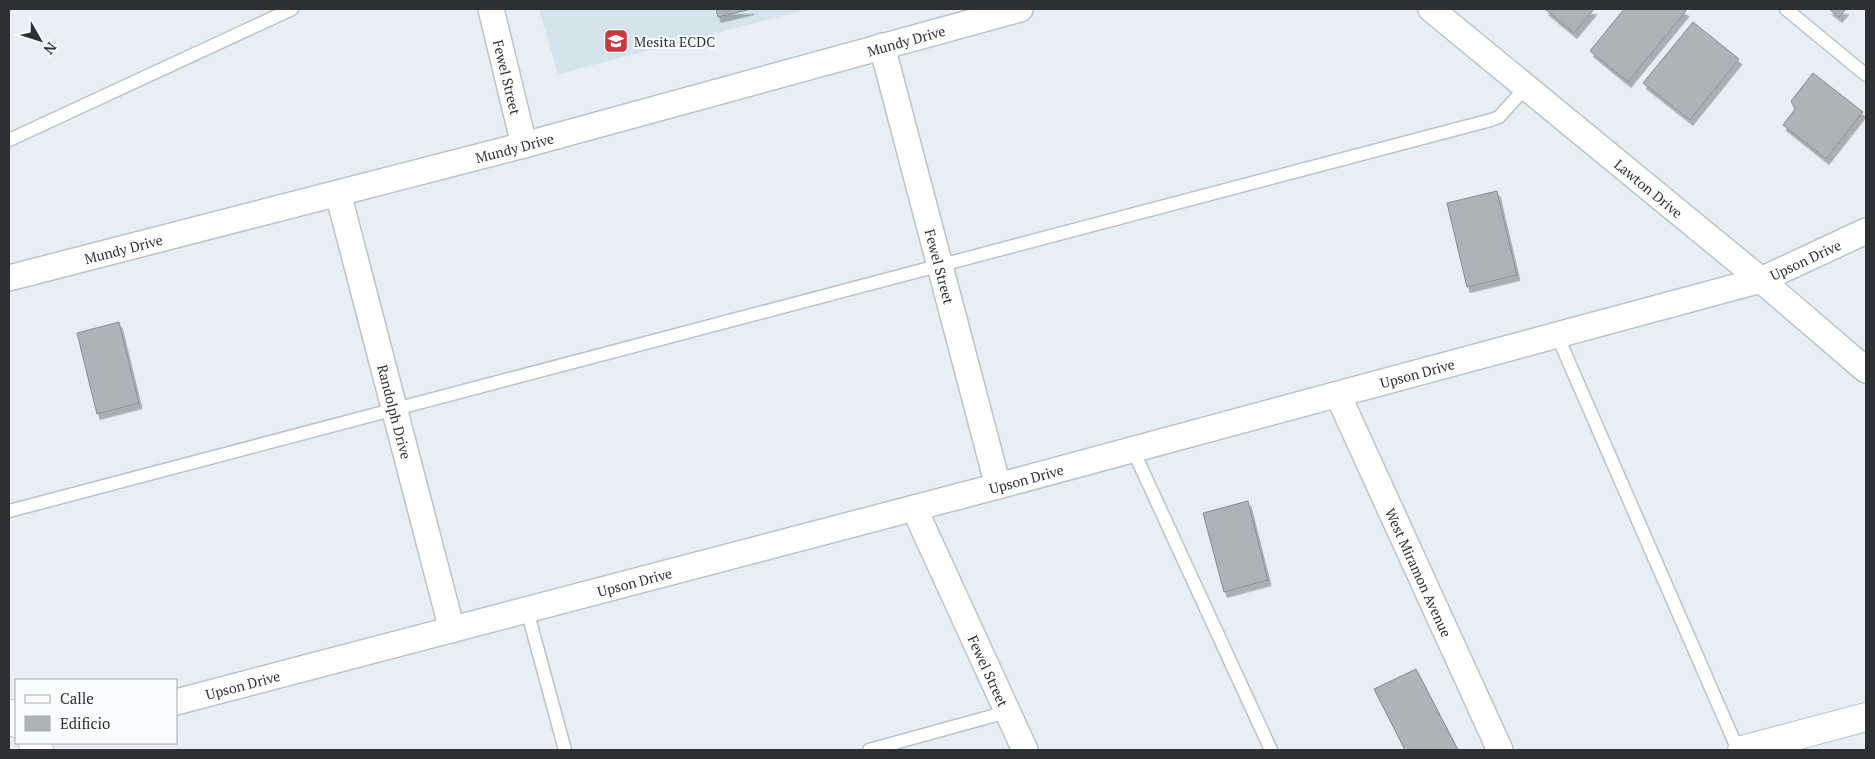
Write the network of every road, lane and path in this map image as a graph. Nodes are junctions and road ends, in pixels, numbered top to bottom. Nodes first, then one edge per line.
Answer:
1 (292, 9) edge
2 (491, 9) edge
3 (1020, 9) edge
4 (1431, 9) edge
5 (1786, 9) edge
6 (882, 46) junction
7 (1866, 76) edge
8 (1526, 87) junction
9 (9, 140) edge
10 (524, 145) junction
11 (338, 193) junction
12 (1866, 231) edge
13 (940, 265) junction
14 (11, 270) edge
15 (1761, 280) junction
16 (1557, 336) junction
17 (1866, 370) edge
18 (1338, 395) junction
19 (394, 410) junction
20 (1133, 450) junction
21 (998, 486) junction
22 (914, 508) junction
23 (9, 512) edge
24 (527, 610) junction
25 (452, 630) junction
26 (178, 701) edge
27 (1007, 712) junction
28 (1866, 717) edge
29 (565, 750) edge
30 (869, 750) edge
31 (1025, 750) edge
32 (1271, 750) edge
33 (1500, 750) edge
34 (1738, 750) edge
35 (1742, 750) edge

1 - 9 lane
2 - 10 street, Fewel Street
3 - 6 street, Mundy Drive
4 - 8 street, Lawton Drive
5 - 7 lane
6 - 10 street, Mundy Drive
6 - 13 street, Fewel Street
8 - 13 lane
8 - 15 street, Lawton Drive
10 - 11 street, Mundy Drive
11 - 14 street, Mundy Drive
11 - 19 street, Randolph Drive
12 - 15 street, Upson Drive
13 - 19 lane
13 - 21 street, Fewel Street
15 - 16 street, Upson Drive
15 - 17 street, Lawton Drive
16 - 18 street, Upson Drive
16 - 34 lane
18 - 20 street, Upson Drive
18 - 33 street, West Miramon Avenue
19 - 23 lane
19 - 25 street, Randolph Drive
20 - 21 street, Upson Drive
20 - 32 lane
21 - 22 street, Upson Drive
22 - 24 street, Upson Drive
22 - 27 street, Fewel Street
24 - 25 street, Upson Drive
24 - 29 lane
25 - 26 street, Upson Drive
27 - 30 lane
27 - 31 street, Fewel Street
28 - 35 street

